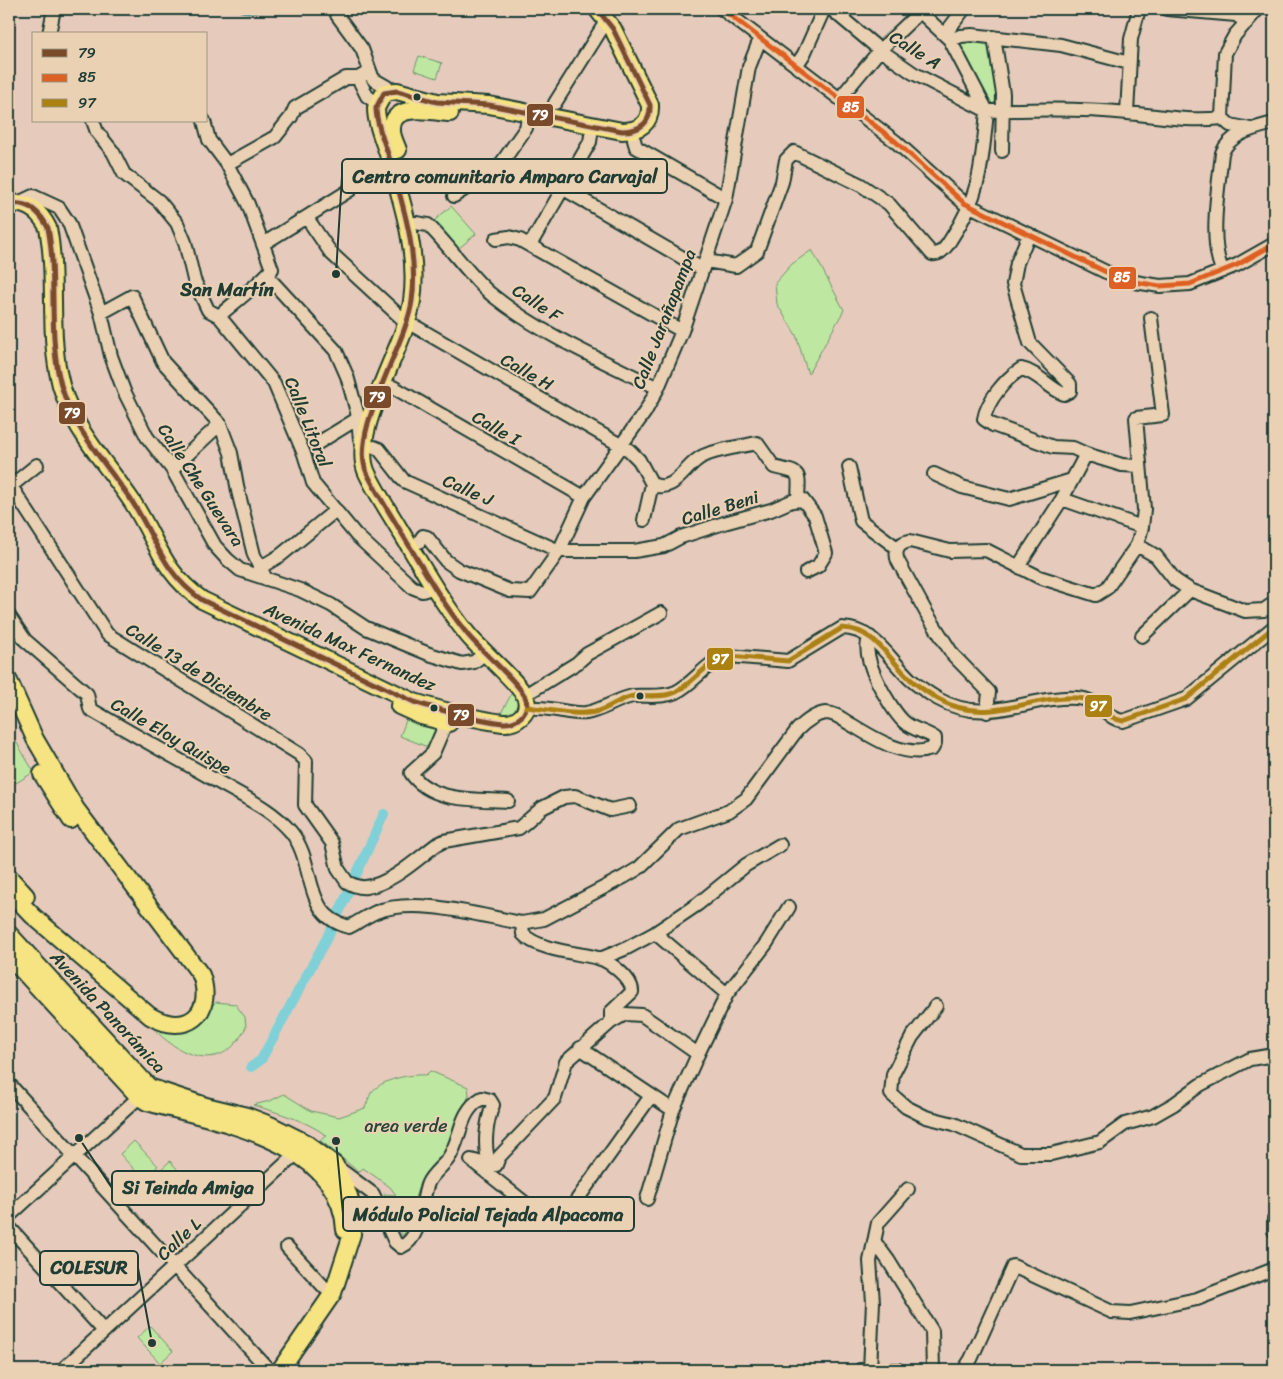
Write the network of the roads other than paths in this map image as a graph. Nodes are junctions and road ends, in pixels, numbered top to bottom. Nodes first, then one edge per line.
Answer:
1 (54, 9) edge
2 (722, 9) edge
3 (824, 9) edge
4 (832, 9) edge
5 (964, 9) edge
6 (1137, 9) edge
7 (1167, 9) edge
8 (1258, 9) edge
9 (920, 10) edge
10 (607, 13) edge
11 (338, 15) dead end
12 (1247, 22) junction
13 (49, 32) edge
14 (947, 37) junction
15 (994, 37) junction
16 (760, 39) junction
17 (880, 50) junction
18 (1129, 63) junction
19 (796, 66) junction
20 (364, 75) junction
21 (390, 91) junction
22 (840, 98) junction
23 (377, 103) junction
24 (556, 103) dead end
25 (1003, 110) junction
26 (987, 111) junction
27 (1127, 113) junction
28 (528, 117) junction
29 (1222, 118) junction
30 (93, 122) edge
31 (204, 122) edge
32 (1274, 123) edge
33 (1250, 129) junction
34 (592, 130) junction
35 (633, 136) junction
36 (1002, 151) dead end
37 (227, 164) junction
38 (564, 189) junction
39 (350, 190) dead end
40 (454, 196) dead end
41 (726, 199) junction
42 (11, 206) edge
43 (971, 207) junction
44 (307, 218) junction
45 (411, 224) junction
46 (1030, 234) junction
47 (496, 239) dead end
48 (263, 244) junction
49 (1274, 244) edge
50 (530, 245) junction
51 (704, 265) junction
52 (1223, 271) junction
53 (266, 276) junction
54 (100, 313) junction
55 (219, 316) junction
56 (1151, 318) dead end
57 (412, 325) junction
58 (682, 331) junction
59 (393, 387) junction
60 (658, 388) junction
61 (357, 419) junction
62 (220, 424) junction
63 (318, 443) dead end
64 (369, 445) junction
65 (621, 446) junction
66 (1086, 454) junction
67 (37, 465) dead end
68 (1140, 466) junction
69 (850, 467) dead end
70 (172, 469) junction
71 (934, 474) dead end
72 (1072, 480) junction
73 (10, 484) edge
74 (652, 484) junction
75 (584, 497) junction
76 (1062, 499) junction
77 (798, 500) junction
78 (336, 510) junction
79 (644, 520) dead end
80 (1142, 527) junction
81 (415, 544) junction
82 (1137, 545) junction
83 (897, 548) junction
84 (559, 551) junction
85 (261, 567) junction
86 (1018, 567) junction
87 (806, 572) dead end
88 (266, 579) junction
89 (439, 584) junction
90 (1190, 590) junction
91 (1274, 603) edge
92 (661, 613) dead end
93 (9, 616) edge
94 (1274, 627) edge
95 (1142, 636) dead end
96 (870, 637) junction
97 (488, 650) junction
98 (9, 681) edge
99 (533, 690) junction
100 (531, 708) junction
101 (9, 710) edge
102 (987, 712) junction
103 (448, 717) junction
104 (52, 782) junction
105 (508, 801) dead end
106 (630, 806) dead end
107 (780, 845) dead end
108 (9, 877) edge
109 (9, 891) edge
110 (24, 901) junction
111 (789, 907) dead end
112 (522, 923) junction
113 (655, 933) junction
114 (9, 934) edge
115 (9, 956) edge
116 (600, 958) junction
117 (727, 994) junction
118 (936, 1006) dead end
119 (611, 1022) junction
120 (580, 1048) junction
121 (698, 1054) junction
122 (1274, 1055) edge
123 (9, 1084) edge
124 (144, 1092) junction
125 (651, 1096) junction
126 (673, 1110) junction
127 (301, 1148) junction
128 (74, 1156) junction
129 (490, 1165) junction
130 (330, 1171) junction
131 (908, 1189) dead end
132 (647, 1199) dead end
133 (574, 1204) dead end
134 (539, 1214) dead end
135 (9, 1216) edge
136 (1274, 1219) edge
137 (9, 1226) edge
138 (1274, 1231) edge
139 (874, 1241) junction
140 (287, 1247) dead end
141 (174, 1266) junction
142 (1274, 1270) edge
143 (333, 1293) junction
144 (104, 1331) junction
145 (62, 1370) edge
146 (269, 1370) edge
147 (280, 1370) edge
148 (860, 1370) edge
149 (870, 1370) edge
150 (898, 1370) edge
151 (933, 1370) edge
152 (964, 1370) edge

1 - 13 street
2 - 16 street
3 - 19 street
4 - 17 street, Calle A
5 - 14 street
6 - 18 street
7 - 12 street
8 - 12 street
9 - 14 street
9 - 17 street
10 - 24 street
10 - 35 main road
11 - 20 street
12 - 29 street
14 - 15 street
14 - 26 street
15 - 18 street
15 - 25 street
16 - 19 street
16 - 41 street, Calle Jarañapampa
17 - 22 street
17 - 26 street, Calle A
18 - 27 street
19 - 22 street
20 - 21 street
20 - 23 street
20 - 37 street
21 - 23 main road
21 - 28 main road
22 - 43 street
23 - 45 main road
25 - 26 street
25 - 27 street
25 - 36 street
26 - 43 street
27 - 29 street
28 - 34 main road
28 - 40 street
28 - 45 main road
29 - 33 street
30 - 55 street, Calle Litoral
31 - 37 street
32 - 33 street
33 - 52 street
34 - 35 main road
34 - 38 street
35 - 41 street
37 - 48 street
38 - 50 street
38 - 51 street
39 - 44 street
41 - 51 street, Calle Jarañapampa
42 - 54 street, Calle Che Guevara
42 - 103 main road, Avenida Max Fernandez
43 - 46 street
43 - 51 street
44 - 48 street
44 - 57 street, Calle H
45 - 57 main road
45 - 60 street, Calle F
46 - 52 street
46 - 66 street
47 - 50 street
48 - 53 street
49 - 52 street
50 - 58 street
51 - 58 street, Calle Jarañapampa
53 - 55 street
53 - 61 street
54 - 62 street
54 - 70 street, Calle Che Guevara
55 - 78 street, Calle Litoral
56 - 68 street
57 - 59 main road
57 - 64 main road
57 - 65 street, Calle H
58 - 60 street, Calle Jarañapampa
59 - 64 main road
59 - 75 street, Calle I
60 - 65 street, Calle Jarañapampa
61 - 63 street
61 - 64 street
62 - 70 street
62 - 85 street
64 - 81 main road
64 - 84 street, Calle J
65 - 74 street, Calle H
65 - 75 street, Calle Jarañapampa
66 - 68 street
66 - 72 street
67 - 73 street
68 - 80 street
69 - 83 street
70 - 88 street, Calle Che Guevara
71 - 72 street
72 - 76 street
73 - 106 street, Calle 13 de Diciembre
74 - 77 street
74 - 79 street
75 - 84 street, Calle Jarañapampa
76 - 80 street
76 - 86 street
77 - 84 street, Calle Beni
77 - 87 street
78 - 85 street
78 - 89 street, Calle Litoral
80 - 82 street
81 - 84 street, Calle Jarañapampa
81 - 89 main road
82 - 86 street
82 - 90 street
83 - 86 street
83 - 102 street
85 - 88 street
88 - 97 street, Calle Che Guevara
89 - 97 main road
90 - 91 street
90 - 95 street
92 - 99 street
93 - 112 street, Calle Eloy Quispe
94 - 102 street
96 - 100 street
96 - 102 street
96 - 112 street
97 - 99 main road
97 - 100 main road
98 - 104 main road
99 - 100 main road
100 - 103 main road, Avenida Max Fernandez
101 - 104 main road
103 - 105 street
104 - 110 main road
107 - 113 street
108 - 110 main road
109 - 110 main road
111 - 117 street
112 - 116 street
113 - 116 street
113 - 117 street
114 - 124 main road, Avenida Panorámica
115 - 124 main road, Avenida Panorámica
116 - 119 street
117 - 121 street
118 - 122 street
119 - 120 street
119 - 121 street
120 - 125 street
120 - 129 street
121 - 126 street
123 - 128 street
124 - 127 main road, Avenida Panorámica
124 - 128 street
125 - 126 street
125 - 133 street
126 - 132 street
127 - 130 main road, Avenida Panorámica
127 - 141 street, Calle L
128 - 135 street
128 - 141 street
129 - 130 street
129 - 134 street
130 - 143 main road, Avenida Panorámica
131 - 139 street
136 - 138 street
137 - 144 street
139 - 149 street
139 - 151 street
140 - 143 street
141 - 144 street, Calle L
141 - 146 street
142 - 152 street
143 - 147 main road, Avenida Panorámica
144 - 145 street, Calle L
148 - 149 street
149 - 150 street

